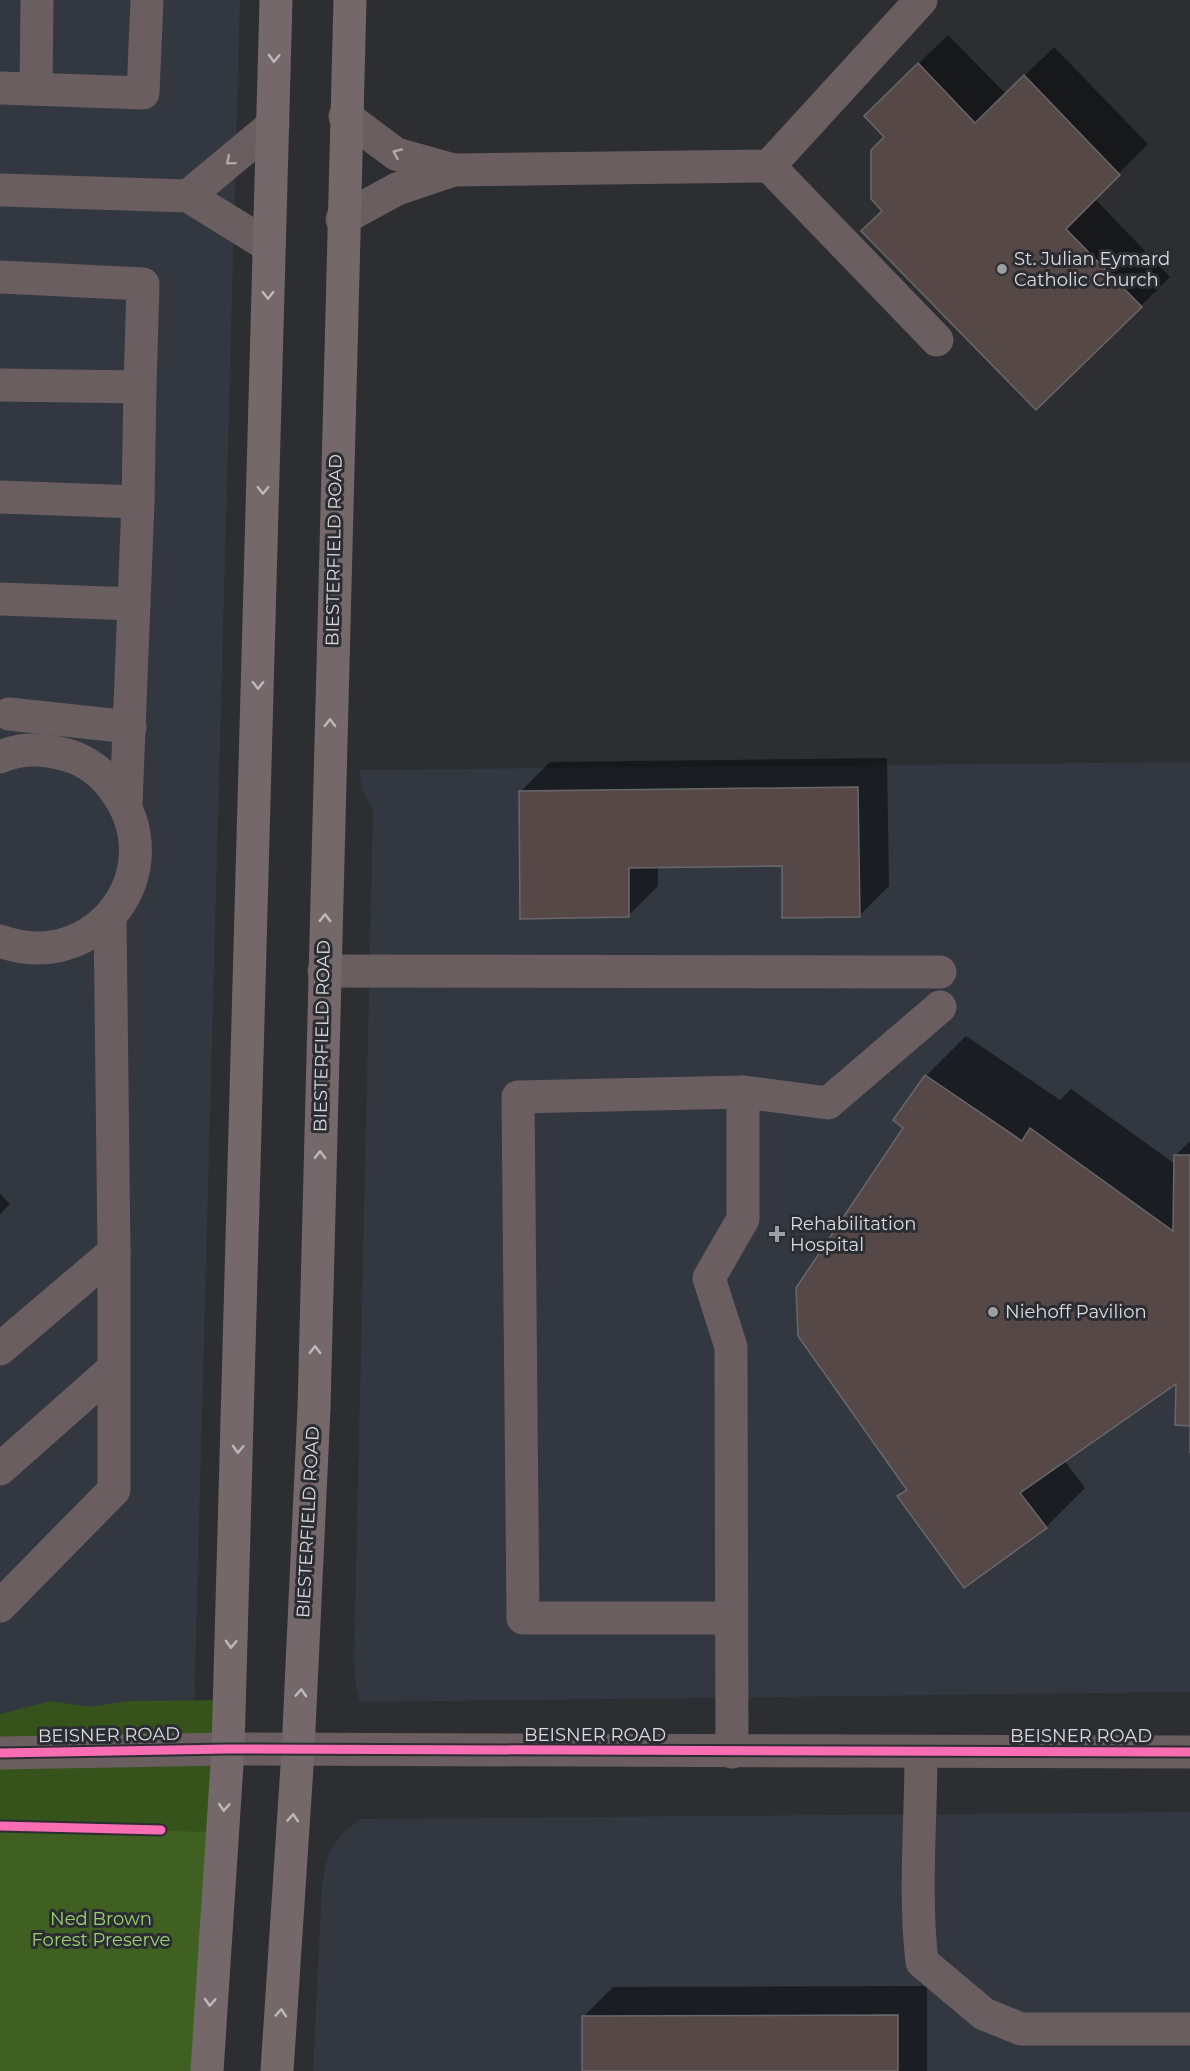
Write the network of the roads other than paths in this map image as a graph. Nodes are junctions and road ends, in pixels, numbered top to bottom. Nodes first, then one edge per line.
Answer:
1 (37, 0) edge
2 (147, 0) edge
3 (276, 0) edge
4 (350, 0) edge
5 (921, 0) edge
6 (0, 88) edge
7 (36, 89) junction
8 (345, 116) junction
9 (273, 125) junction
10 (769, 166) junction
11 (453, 170) junction
12 (0, 190) edge
13 (188, 196) junction
14 (342, 219) junction
15 (269, 246) junction
16 (0, 277) edge
17 (937, 340) dead end
18 (0, 385) edge
19 (140, 387) junction
20 (0, 497) edge
21 (138, 501) junction
22 (0, 599) edge
23 (135, 604) junction
24 (4, 703) edge
25 (130, 727) junction
26 (5, 755) edge
27 (126, 805) junction
28 (110, 917) junction
29 (0, 941) edge
30 (324, 971) junction
31 (940, 972) dead end
32 (940, 1007) dead end
33 (743, 1092) junction
34 (114, 1252) junction
35 (0, 1349) edge
36 (113, 1369) junction
37 (0, 1469) edge
38 (0, 1606) edge
39 (731, 1618) junction
40 (228, 1749) junction
41 (298, 1751) junction
42 (732, 1752) junction
43 (921, 1752) junction
44 (1190, 1752) edge
45 (0, 1753) edge
46 (1190, 2029) edge
47 (207, 2071) edge
48 (277, 2071) edge

1 - 7 street
2 - 7 street
3 -> 9 main road
4 - 8 main road, BIESTERFIELD ROAD
5 - 10 street
6 - 7 street
11 -> 8 street
8 - 14 main road, BIESTERFIELD ROAD
9 -> 13 street
9 - 15 main road
10 - 11 street
10 - 17 street
11 - 14 street
12 - 13 street
13 - 15 street
30 -> 14 main road, BIESTERFIELD ROAD
15 -> 40 main road
16 - 19 street
18 - 19 street
19 - 21 street
20 - 21 street
21 - 23 street
22 - 23 street
23 - 25 street
24 - 25 street
24 - 26 street
25 - 27 street
26 - 27 street
27 - 28 street
28 - 29 street
28 - 34 street
30 - 31 street
41 -> 30 main road, BIESTERFIELD ROAD
32 - 33 street
33 - 39 street
33 - 39 street
34 - 35 street
34 - 36 street
36 - 37 street
36 - 38 street
39 - 42 street
40 - 41 street, BEISNER ROAD
40 - 45 street, BEISNER ROAD
40 -> 47 main road
41 - 42 street, BEISNER ROAD
48 -> 41 main road, BIESTERFIELD ROAD
42 - 43 street, BEISNER ROAD
43 - 44 street, BEISNER ROAD
43 - 46 street

